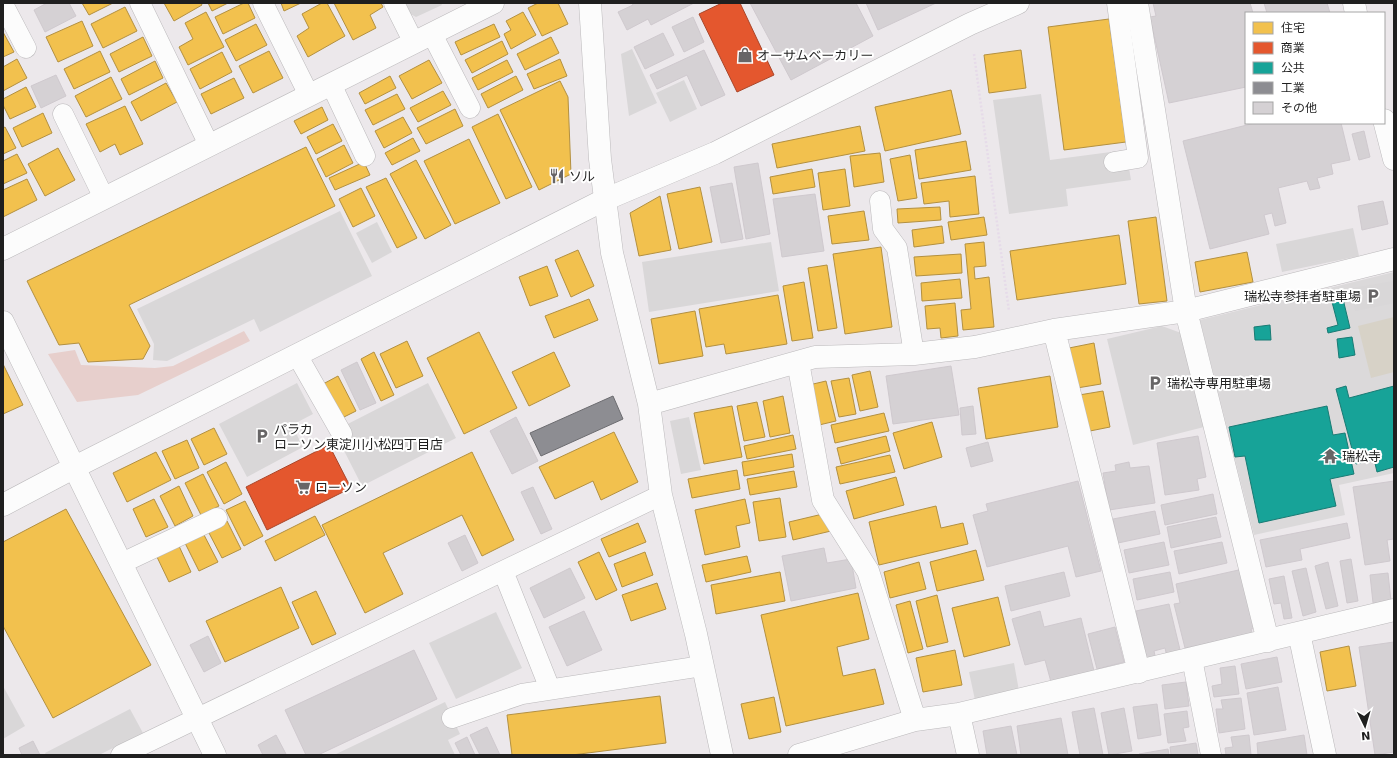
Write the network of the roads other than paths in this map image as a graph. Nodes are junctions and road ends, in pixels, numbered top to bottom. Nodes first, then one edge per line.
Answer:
1 (140, 3) edge
2 (263, 3) edge
3 (394, 3) edge
4 (493, 3) edge
5 (590, 3) edge
6 (1018, 3) edge
7 (1117, 3) edge
8 (1137, 3) edge
9 (3, 4) edge
10 (423, 38) junction
11 (26, 48) dead end
12 (331, 84) junction
13 (309, 95) junction
14 (470, 108) dead end
15 (63, 114) dead end
16 (1385, 124) edge
17 (209, 145) junction
18 (365, 156) dead end
19 (1394, 159) edge
20 (1114, 162) dead end
21 (104, 198) junction
22 (604, 200) junction
23 (880, 201) dead end
24 (3, 249) edge
25 (1394, 259) edge
26 (1186, 311) junction
27 (3, 322) edge
28 (1054, 330) junction
29 (914, 354) junction
30 (296, 355) junction
31 (798, 362) junction
32 (649, 404) junction
33 (342, 434) dead end
34 (75, 467) junction
35 (661, 495) junction
36 (3, 505) edge
37 (218, 518) dead end
38 (122, 563) junction
39 (503, 571) junction
40 (1394, 610) edge
41 (1299, 633) junction
42 (1268, 641) junction
43 (1192, 659) junction
44 (702, 666) junction
45 (1139, 672) junction
46 (550, 689) junction
47 (959, 714) junction
48 (197, 717) junction
49 (452, 718) dead end
50 (915, 720) junction
51 (121, 755) edge
52 (215, 755) edge
53 (722, 755) edge
54 (799, 755) edge
55 (968, 755) edge
56 (1211, 755) edge
57 (1325, 755) edge

1 - 17 lane
2 - 13 lane
3 - 10 lane
4 - 10 street
5 - 22 street
6 - 22 street
7 - 20 lane
8 - 26 street
9 - 11 lane
10 - 12 street
10 - 14 lane
12 - 13 street
12 - 18 lane
13 - 17 street
15 - 21 lane
16 - 19 street
17 - 21 street
21 - 24 street
22 - 30 street
22 - 32 street
23 - 29 lane
25 - 26 street
26 - 28 street
26 - 42 street
27 - 34 street
28 - 29 street
28 - 45 street
29 - 31 street
30 - 33 lane
30 - 34 street
31 - 32 street
31 - 50 street
32 - 35 street
34 - 36 street
34 - 38 street
35 - 39 lane
35 - 44 street
37 - 38 lane
38 - 48 street
39 - 46 lane
39 - 48 lane
40 - 41 street
41 - 42 street
41 - 57 street
42 - 43 street
43 - 45 street
43 - 56 lane
44 - 46 lane
44 - 53 street
45 - 47 street
46 - 49 lane
47 - 50 street
47 - 55 street
48 - 51 lane
48 - 52 street
50 - 54 street

